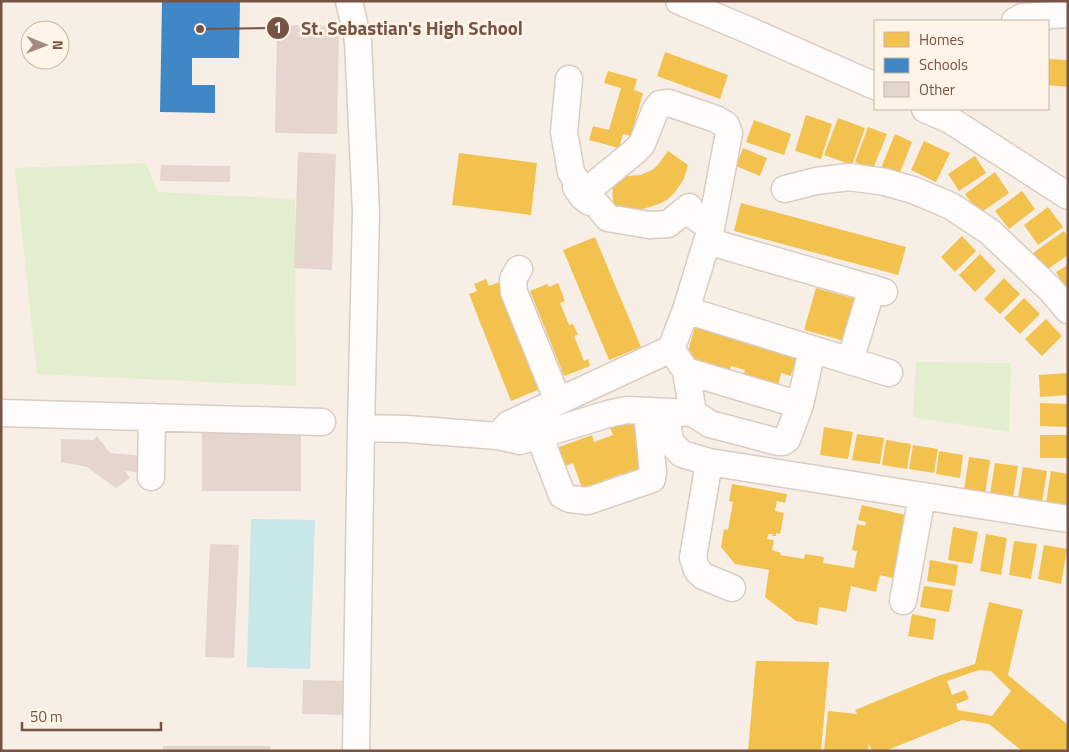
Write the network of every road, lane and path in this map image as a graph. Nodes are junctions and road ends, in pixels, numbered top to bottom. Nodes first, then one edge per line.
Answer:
1 (348, 1) edge
2 (678, 1) edge
3 (708, 7) edge
4 (1068, 14) edge
5 (1016, 20) edge
6 (569, 79) dead end
7 (874, 86) edge
8 (931, 110) edge
9 (953, 114) edge
10 (720, 182) junction
11 (589, 189) junction
12 (785, 189) dead end
13 (1068, 196) edge
14 (689, 207) junction
15 (709, 234) junction
16 (519, 269) dead end
17 (686, 310) junction
18 (1068, 310) edge
19 (671, 349) junction
20 (812, 350) junction
21 (850, 361) junction
22 (686, 371) junction
23 (889, 373) dead end
24 (558, 401) junction
25 (800, 405) junction
26 (657, 411) junction
27 (1, 413) edge
28 (693, 413) junction
29 (152, 417) junction
30 (322, 422) dead end
31 (361, 428) junction
32 (538, 435) junction
33 (498, 436) junction
34 (709, 462) junction
35 (151, 477) dead end
36 (922, 496) junction
37 (1068, 519) edge
38 (732, 588) dead end
39 (903, 601) dead end
40 (356, 751) edge

1 - 31 street
2 - 3 street
3 - 7 street
4 - 5 street
6 - 11 street
8 - 9 street
9 - 13 street
10 - 11 street
10 - 14 street
10 - 15 street
11 - 14 street
12 - 18 street
14 - 15 street
15 - 17 street
15 - 21 street
16 - 24 street
17 - 19 street
17 - 20 street
19 - 22 street
19 - 24 street
20 - 21 street
20 - 25 street
21 - 23 street
22 - 25 street
22 - 28 street
24 - 33 street
25 - 28 street
26 - 28 street
26 - 32 street
26 - 32 street
26 - 34 street
27 - 29 street
29 - 30 street
29 - 35 street
31 - 33 street
31 - 40 street
32 - 33 street
34 - 36 street
34 - 38 street
36 - 37 street
36 - 39 street

